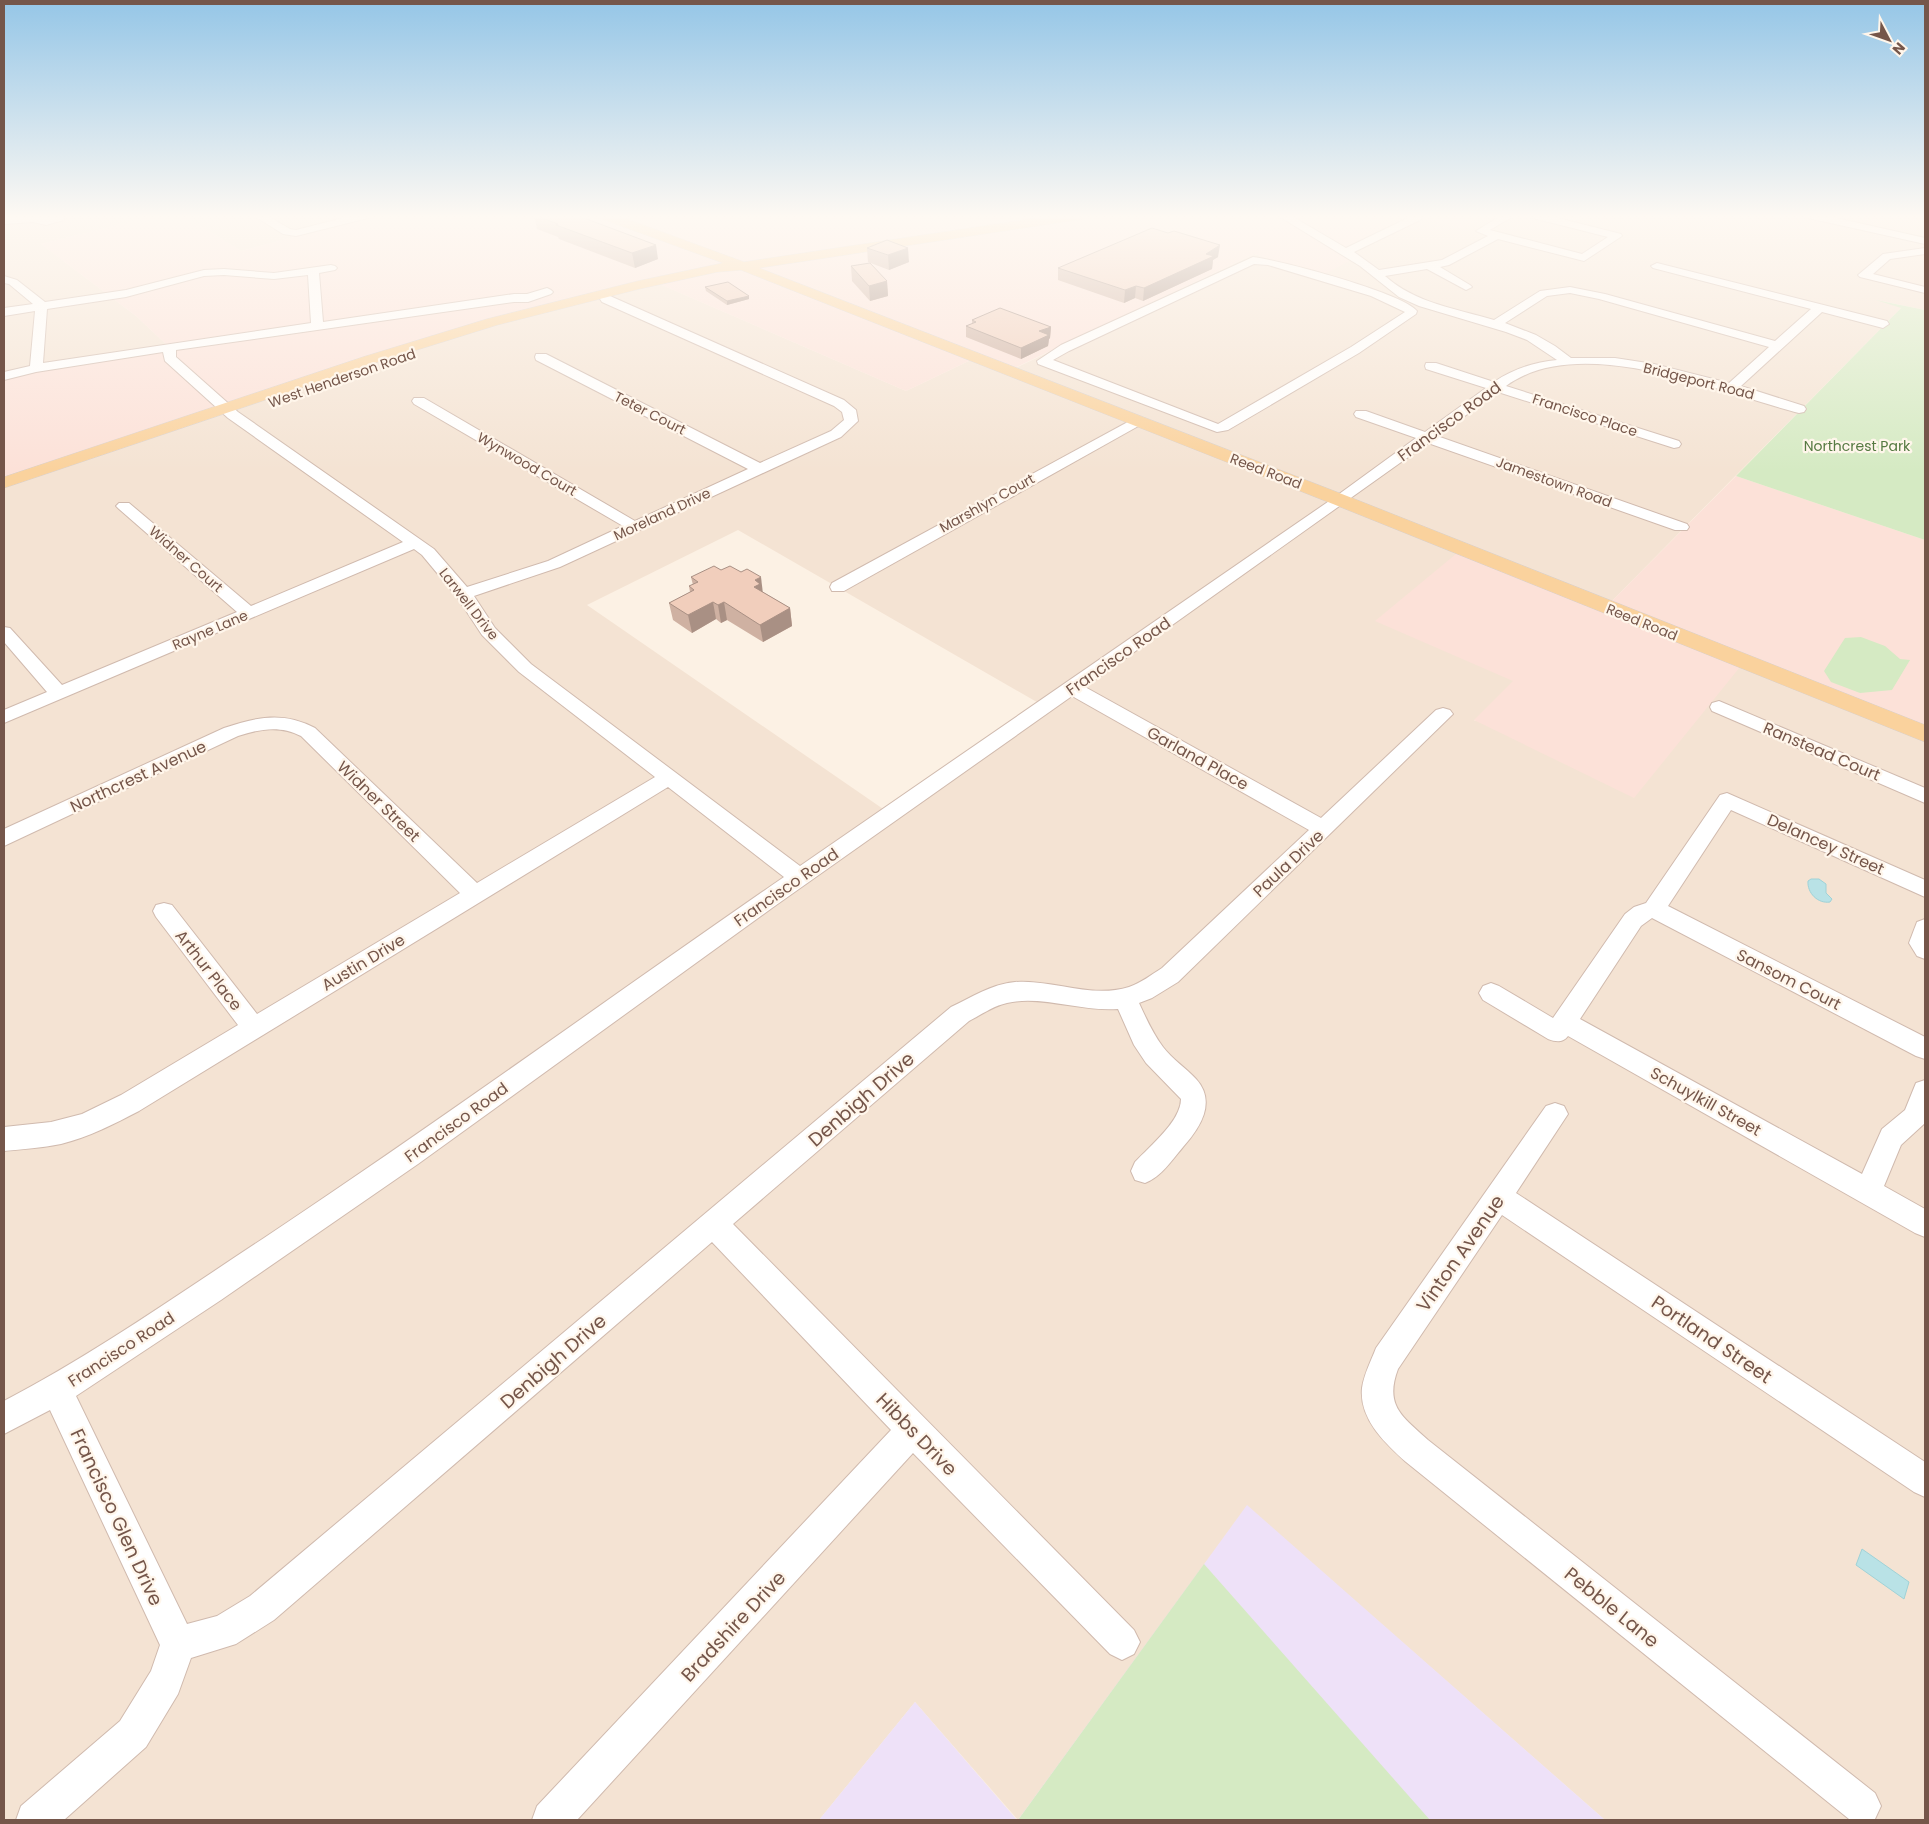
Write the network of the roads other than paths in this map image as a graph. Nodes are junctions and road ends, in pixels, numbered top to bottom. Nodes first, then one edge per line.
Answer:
1 (35, 300) edge
2 (76, 300) edge
3 (323, 300) edge
4 (499, 300) edge
5 (578, 300) edge
6 (602, 300) edge
7 (608, 300) edge
8 (829, 300) edge
9 (1170, 300) edge
10 (1390, 300) edge
11 (1415, 300) edge
12 (1533, 300) edge
13 (1616, 300) edge
14 (1789, 300) edge
15 (41, 305) junction
16 (1819, 308) junction
17 (4, 312) edge
18 (1883, 324) dead end
19 (323, 325) junction
20 (1494, 325) junction
21 (1776, 345) junction
22 (169, 348) junction
23 (541, 357) dead end
24 (1568, 362) junction
25 (1431, 366) dead end
26 (36, 368) junction
27 (4, 376) edge
28 (1496, 387) junction
29 (1730, 388) junction
30 (1124, 394) junction
31 (419, 401) dead end
32 (1100, 407) junction
33 (1799, 409) dead end
34 (228, 412) junction
35 (1361, 414) dead end
36 (1137, 421) junction
37 (1426, 437) junction
38 (1674, 444) dead end
39 (760, 469) junction
40 (4, 483) edge
41 (4, 493) edge
42 (1340, 500) junction
43 (124, 506) dead end
44 (635, 527) junction
45 (1681, 528) dead end
46 (415, 543) junction
47 (838, 586) dead end
48 (464, 594) junction
49 (248, 613) junction
50 (4, 632) edge
51 (1072, 688) junction
52 (59, 694) junction
53 (1719, 707) dead end
54 (1442, 714) dead end
55 (4, 717) edge
56 (276, 722) joint
57 (1925, 734) edge
58 (670, 777) junction
59 (1925, 796) edge
60 (1324, 829) junction
61 (4, 838) edge
62 (800, 877) junction
63 (1925, 889) edge
64 (476, 894) junction
65 (1654, 909) junction
66 (164, 911) dead end
67 (1925, 928) edge
68 (1925, 950) edge
69 (1491, 994) dead end
70 (1125, 998) junction
71 (1564, 1022) junction
72 (254, 1028) junction
73 (1925, 1049) edge
74 (1925, 1091) edge
75 (1555, 1114) dead end
76 (4, 1139) edge
77 (1145, 1171) dead end
78 (1868, 1191) junction
79 (1499, 1196) junction
80 (714, 1224) junction
81 (1925, 1224) edge
82 (57, 1390) junction
83 (1377, 1397) joint
84 (4, 1418) edge
85 (913, 1430) junction
86 (1925, 1481) edge
87 (1122, 1642) dead end
88 (178, 1644) junction
89 (1862, 1806) dead end
90 (35, 1820) edge
91 (551, 1820) edge

1 - 15 street
2 - 15 street
3 - 19 street
4 - 19 street
5 - 34 main road, West Henderson Road
6 - 34 main road, West Henderson Road
7 - 39 street, Moreland Drive
8 - 32 main road, Reed Road
9 - 30 street
10 - 30 street
11 - 20 street
12 - 20 street
13 - 21 street
14 - 16 street
15 - 17 street
15 - 26 street
16 - 18 street
16 - 21 street
19 - 22 street
20 - 24 street
21 - 29 street
22 - 26 street
22 - 34 street, Larwell Drive
23 - 39 street, Teter Court
24 - 28 street, Francisco Road
24 - 29 street, Bridgeport Road
25 - 28 street, Francisco Place
26 - 27 street
28 - 37 street, Francisco Road
28 - 38 street, Francisco Place
29 - 33 street, Bridgeport Road
30 - 32 street
31 - 44 street, Wynwood Court
32 - 36 main road, Reed Road
34 - 40 main road, West Henderson Road
34 - 41 main road, West Henderson Road
34 - 46 street, Larwell Drive
35 - 37 street, Jamestown Road
36 - 42 main road, Reed Road
36 - 47 street, Marshlyn Court
37 - 42 street, Francisco Road
37 - 45 street, Jamestown Road
39 - 44 street, Moreland Drive
42 - 51 street, Francisco Road
42 - 57 main road, Reed Road
43 - 49 street, Widner Court
44 - 48 street, Moreland Drive
46 - 48 street, Larwell Drive
46 - 49 street, Rayne Lane
48 - 58 street, Larwell Drive
49 - 52 street, Rayne Lane
50 - 52 street
51 - 60 street, Garland Place
51 - 62 street, Francisco Road
52 - 55 street, Rayne Lane
53 - 59 street, Ranstead Court
54 - 60 street, Paula Drive
56 - 61 street, Northcrest Avenue
56 - 64 street, Widner Street
58 - 62 street, Larwell Drive
58 - 64 street, Austin Drive
60 - 70 street, Paula Drive
62 - 82 street, Francisco Road
63 - 65 street, Delancey Street
64 - 72 street, Austin Drive
65 - 71 street
65 - 73 street, Sansom Court
66 - 72 street, Arthur Place
67 - 68 street
69 - 71 street
70 - 77 street
70 - 80 street, Denbigh Drive
71 - 78 street, Schuylkill Street
72 - 76 street, Austin Drive
74 - 78 street
75 - 79 street, Vinton Avenue
78 - 81 street, Schuylkill Street
79 - 83 street, Vinton Avenue
79 - 86 street, Portland Street
80 - 85 street, Hibbs Drive
80 - 88 street, Denbigh Drive
82 - 84 street, Francisco Road
82 - 88 street, Francisco Glen Drive
83 - 89 street, Pebble Lane
85 - 87 street, Hibbs Drive
85 - 91 street, Bradshire Drive
88 - 90 street

